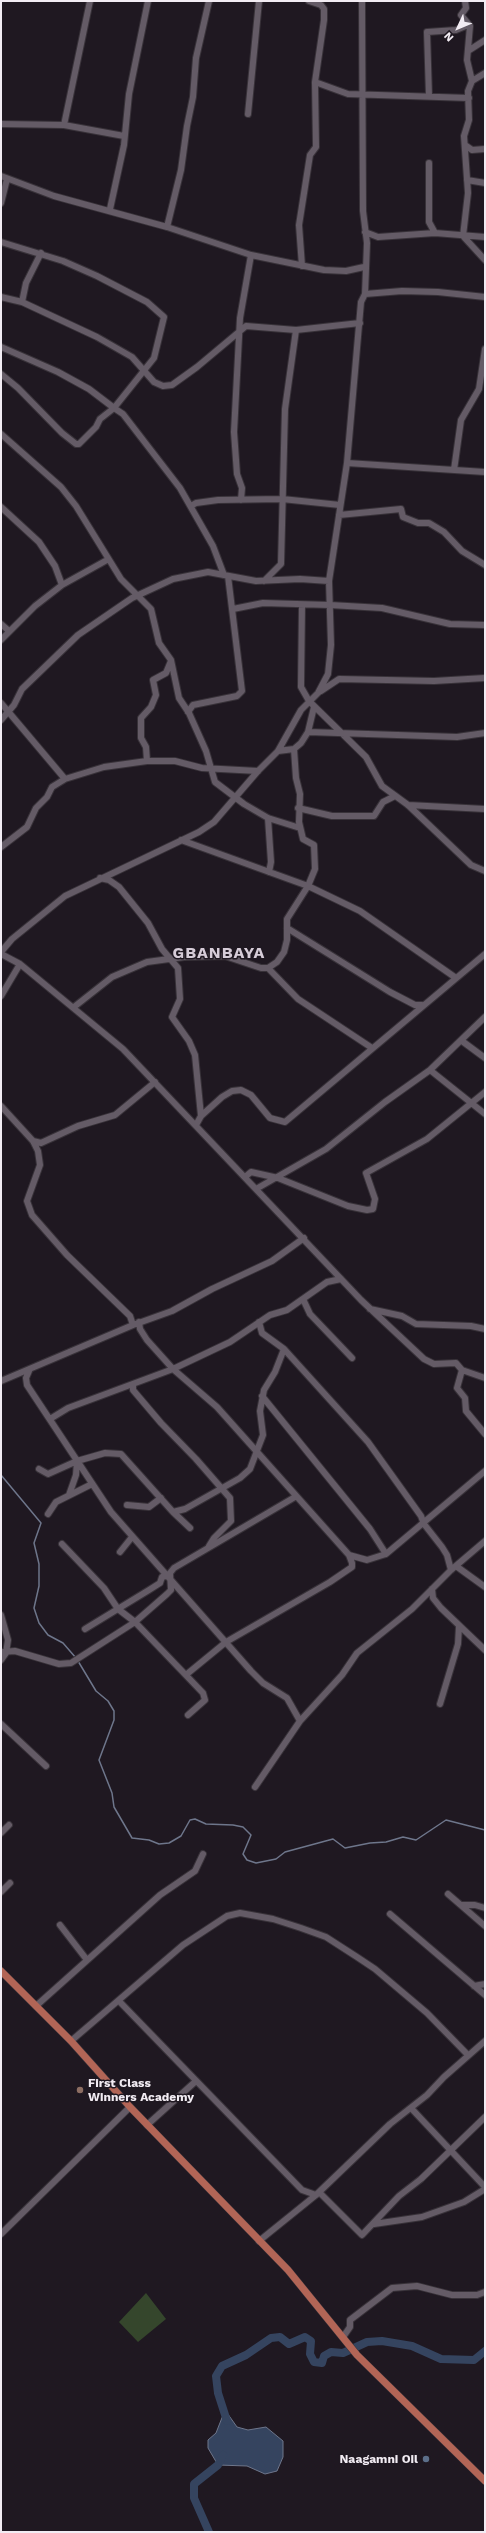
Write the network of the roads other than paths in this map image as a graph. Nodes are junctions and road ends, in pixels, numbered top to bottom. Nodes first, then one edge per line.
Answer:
1 (90, 1) edge
2 (148, 1) edge
3 (209, 1) edge
4 (259, 1) edge
5 (309, 1) edge
6 (362, 1) edge
7 (465, 1) edge
8 (468, 25) junction
9 (485, 40) edge
10 (468, 51) junction
11 (485, 73) edge
12 (472, 81) junction
13 (315, 82) junction
14 (364, 95) junction
15 (429, 96) junction
16 (468, 98) junction
17 (248, 114) dead end
18 (1, 124) edge
19 (64, 125) junction
20 (124, 136) junction
21 (465, 145) junction
22 (485, 149) edge
23 (429, 163) dead end
24 (1, 176) edge
25 (7, 179) junction
26 (467, 180) junction
27 (485, 183) edge
28 (1, 204) edge
29 (110, 209) junction
30 (167, 227) junction
31 (365, 232) junction
32 (435, 233) junction
33 (463, 236) junction
34 (378, 237) junction
35 (485, 238) edge
36 (1, 242) edge
37 (367, 243) junction
38 (41, 253) junction
39 (251, 255) junction
40 (485, 260) edge
41 (302, 266) junction
42 (364, 267) junction
43 (365, 294) junction
44 (1, 297) edge
45 (485, 297) edge
46 (22, 302) junction
47 (360, 323) junction
48 (240, 329) junction
49 (296, 330) junction
50 (1, 347) edge
51 (485, 349) edge
52 (143, 370) junction
53 (1, 374) edge
54 (114, 408) junction
55 (1, 434) edge
56 (346, 463) junction
57 (454, 470) junction
58 (485, 472) edge
59 (241, 500) junction
60 (282, 500) junction
61 (340, 505) junction
62 (191, 506) junction
63 (1, 507) edge
64 (339, 515) junction
65 (107, 560) junction
66 (485, 565) edge
67 (226, 575) junction
68 (264, 581) junction
69 (329, 581) junction
70 (62, 585) junction
71 (138, 596) junction
72 (302, 604) junction
73 (330, 605) junction
74 (233, 609) junction
75 (1, 624) edge
76 (485, 625) edge
77 (9, 631) junction
78 (1, 640) edge
79 (171, 661) junction
80 (485, 678) edge
81 (318, 693) junction
82 (310, 701) junction
83 (1, 703) edge
84 (314, 707) junction
85 (8, 712) junction
86 (188, 712) junction
87 (1, 720) edge
88 (308, 732) junction
89 (340, 733) junction
90 (485, 733) edge
91 (294, 749) junction
92 (278, 751) junction
93 (147, 761) junction
94 (210, 768) junction
95 (258, 770) junction
96 (65, 779) junction
97 (395, 796) junction
98 (236, 798) junction
99 (408, 805) junction
100 (298, 808) junction
101 (485, 808) edge
102 (268, 818) junction
103 (300, 828) junction
104 (181, 840) junction
105 (1, 847) edge
106 (485, 871) edge
107 (269, 872) junction
108 (100, 878) junction
109 (308, 886) junction
110 (287, 928) junction
111 (1, 953) edge
112 (485, 954) edge
113 (172, 958) junction
114 (20, 964) junction
115 (268, 968) junction
116 (456, 978) junction
117 (1, 996) edge
118 (408, 1002) junction
119 (422, 1006) junction
120 (74, 1007) junction
121 (413, 1013) junction
122 (485, 1017) edge
123 (462, 1041) junction
124 (372, 1048) junction
125 (485, 1058) edge
126 (430, 1070) junction
127 (155, 1082) junction
128 (485, 1092) edge
129 (472, 1104) junction
130 (1, 1106) edge
131 (485, 1114) edge
132 (201, 1116) junction
133 (196, 1125) junction
134 (33, 1141) junction
135 (41, 1143) junction
136 (38, 1151) junction
137 (245, 1177) junction
138 (278, 1178) junction
139 (256, 1189) junction
140 (304, 1238) junction
141 (341, 1279) junction
142 (303, 1299) junction
143 (370, 1309) junction
144 (139, 1322) junction
145 (258, 1322) junction
146 (133, 1325) junction
147 (485, 1329) edge
148 (284, 1349) junction
149 (352, 1358) dead end
150 (173, 1369) junction
151 (462, 1370) junction
152 (29, 1371) junction
153 (485, 1378) edge
154 (1, 1381) edge
155 (133, 1384) junction
156 (262, 1396) junction
157 (50, 1419) junction
158 (485, 1434) edge
159 (257, 1451) junction
160 (77, 1461) junction
161 (39, 1469) dead end
162 (485, 1470) edge
163 (92, 1484) junction
164 (220, 1488) junction
165 (69, 1495) junction
166 (295, 1497) junction
167 (160, 1498) junction
168 (127, 1505) dead end
169 (173, 1512) junction
170 (48, 1514) dead end
171 (424, 1524) junction
172 (190, 1528) dead end
173 (132, 1537) junction
174 (485, 1541) edge
175 (62, 1544) dead end
176 (208, 1548) junction
177 (120, 1552) dead end
178 (386, 1554) junction
179 (349, 1555) junction
180 (456, 1566) junction
181 (451, 1570) junction
182 (168, 1577) junction
183 (485, 1587) edge
184 (432, 1589) junction
185 (118, 1609) junction
186 (1, 1615) edge
187 (136, 1622) junction
188 (459, 1626) junction
189 (85, 1629) dead end
190 (226, 1642) junction
191 (485, 1650) edge
192 (3, 1653) edge
193 (1, 1660) edge
194 (187, 1674) junction
195 (440, 1704) dead end
196 (188, 1715) dead end
197 (300, 1721) junction
198 (1, 1724) edge
199 (46, 1766) dead end
200 (255, 1787) dead end
201 (9, 1825) dead end
202 (1, 1833) edge
203 (203, 1854) dead end
204 (10, 1883) dead end
205 (1, 1892) edge
206 (448, 1894) dead end
207 (461, 1905) junction
208 (485, 1908) edge
209 (390, 1914) dead end
210 (60, 1925) dead end
211 (485, 1926) edge
212 (87, 1960) junction
213 (1, 1971) edge
214 (474, 1986) junction
215 (485, 1986) edge
216 (485, 1995) edge
217 (119, 2001) junction
218 (36, 2006) junction
219 (71, 2041) junction
220 (485, 2042) edge
221 (468, 2055) junction
222 (196, 2081) junction
223 (130, 2107) junction
224 (411, 2108) junction
225 (485, 2117) edge
226 (147, 2125) junction
227 (451, 2150) junction
228 (485, 2188) edge
229 (302, 2190) junction
230 (317, 2193) junction
231 (305, 2203) junction
232 (374, 2224) junction
233 (1, 2234) edge
234 (259, 2241) junction
235 (485, 2292) edge
236 (343, 2337) junction
237 (485, 2481) edge

1 - 19 street
2 - 20 street
3 - 30 street
4 - 17 street
5 - 13 street
6 - 14 street
7 - 8 street
8 - 10 street
8 - 15 street
9 - 10 street
10 - 12 street
11 - 12 street
12 - 16 street
13 - 14 street
13 - 41 street
14 - 15 street
14 - 31 street
15 - 16 street
16 - 21 street
18 - 19 street
19 - 20 street
20 - 29 street
21 - 22 street
21 - 26 street
23 - 32 street
24 - 25 street
25 - 28 street
25 - 29 street
26 - 27 street
26 - 33 street
29 - 30 street
30 - 39 street
31 - 34 street
31 - 37 street
32 - 33 street
32 - 34 street
33 - 35 street
33 - 40 street
34 - 37 street
36 - 38 street
37 - 42 street
38 - 46 street
38 - 52 street
39 - 41 street
39 - 48 street
41 - 42 street
42 - 43 street
43 - 45 street
43 - 47 street
44 - 46 street
46 - 52 street
47 - 49 street
47 - 56 street
48 - 49 street
48 - 52 street
48 - 59 street
49 - 60 street
50 - 54 street
51 - 57 street
52 - 54 street
53 - 54 street
54 - 62 street
55 - 65 street
56 - 57 street
56 - 61 street
57 - 58 street
59 - 60 street
59 - 62 street
60 - 61 street
60 - 68 street
61 - 64 street
62 - 67 street
63 - 70 street
64 - 66 street
64 - 69 street
65 - 70 street
65 - 71 street
67 - 68 street
67 - 71 street
67 - 74 street
68 - 69 street
69 - 73 street
70 - 77 street
71 - 79 street
71 - 85 street
72 - 73 street
72 - 74 street
72 - 82 street
73 - 76 street
73 - 81 street
74 - 86 street
75 - 77 street
77 - 78 street
79 - 86 street
79 - 93 street
80 - 81 street
81 - 82 street
82 - 84 street
82 - 92 street
83 - 85 street
84 - 88 street
84 - 89 street
85 - 87 street
85 - 96 street
86 - 94 street
88 - 89 street
88 - 91 street
89 - 90 street
89 - 97 street
91 - 92 street
91 - 100 street
92 - 95 street
93 - 94 street
93 - 96 street
94 - 95 street
94 - 98 street
95 - 98 street
96 - 105 street
97 - 99 street
97 - 100 street
98 - 102 street
98 - 104 street
99 - 101 street
99 - 106 street
100 - 103 street
102 - 103 street
102 - 107 street
103 - 109 street
104 - 107 street
104 - 108 street
107 - 109 street
108 - 111 street
108 - 113 street
109 - 110 street
109 - 116 street
110 - 115 street
110 - 118 street
111 - 114 street
112 - 116 street
113 - 115 street
113 - 120 street
113 - 132 street
114 - 117 street
114 - 120 street
115 - 124 street
116 - 119 street
118 - 119 street
118 - 121 street
119 - 121 street
120 - 127 street
121 - 124 street
122 - 123 street
123 - 125 street
123 - 126 street
124 - 132 street
126 - 129 street
126 - 138 street
127 - 133 street
127 - 135 street
128 - 129 street
129 - 131 street
129 - 138 street
130 - 134 street
132 - 133 street
133 - 137 street
134 - 135 street
134 - 136 street
135 - 136 street
136 - 146 street
137 - 138 street
137 - 139 street
138 - 139 street
139 - 140 street
140 - 141 street
140 - 144 street
141 - 142 street
141 - 143 street
142 - 145 street
142 - 149 street
143 - 147 street
143 - 151 street
144 - 146 street
144 - 150 street
145 - 148 street
145 - 150 street
146 - 152 street
148 - 156 street
148 - 171 street
150 - 155 street
150 - 159 street
151 - 153 street
151 - 158 street
152 - 154 street
152 - 157 street
155 - 157 street
155 - 164 street
156 - 159 street
156 - 178 street
157 - 160 street
159 - 164 street
159 - 166 street
160 - 161 street
160 - 163 street
160 - 165 street
160 - 167 street
162 - 171 street
163 - 165 street
163 - 173 street
164 - 169 street
164 - 176 street
165 - 170 street
166 - 176 street
166 - 179 street
167 - 168 street
167 - 169 street
169 - 172 street
171 - 178 street
171 - 181 street
173 - 177 street
173 - 182 street
174 - 180 street
175 - 185 street
176 - 182 street
178 - 179 street
179 - 190 street
180 - 181 street
180 - 183 street
181 - 184 street
182 - 185 street
182 - 187 street
182 - 190 street
184 - 188 street
184 - 197 street
185 - 187 street
185 - 189 street
186 - 192 street
187 - 192 street
187 - 194 street
188 - 191 street
188 - 195 street
190 - 194 street
190 - 197 street
192 - 193 street
194 - 196 street
197 - 200 street
198 - 199 street
201 - 202 street
203 - 212 street
204 - 205 street
206 - 207 street
207 - 208 street
207 - 211 street
209 - 214 street
210 - 212 street
212 - 218 street
213 - 218 main road
214 - 215 street
214 - 216 street
217 - 219 street
217 - 221 street
217 - 222 street
218 - 219 main road
219 - 223 main road
220 - 221 street
221 - 224 street
222 - 226 street
222 - 229 street
223 - 226 main road
223 - 233 street
224 - 227 street
224 - 230 street
225 - 227 street
226 - 234 main road
227 - 228 street
227 - 232 street
228 - 232 street
229 - 230 street
229 - 231 street
230 - 231 street
230 - 232 street
231 - 234 street
234 - 236 main road
235 - 236 street
236 - 237 main road

